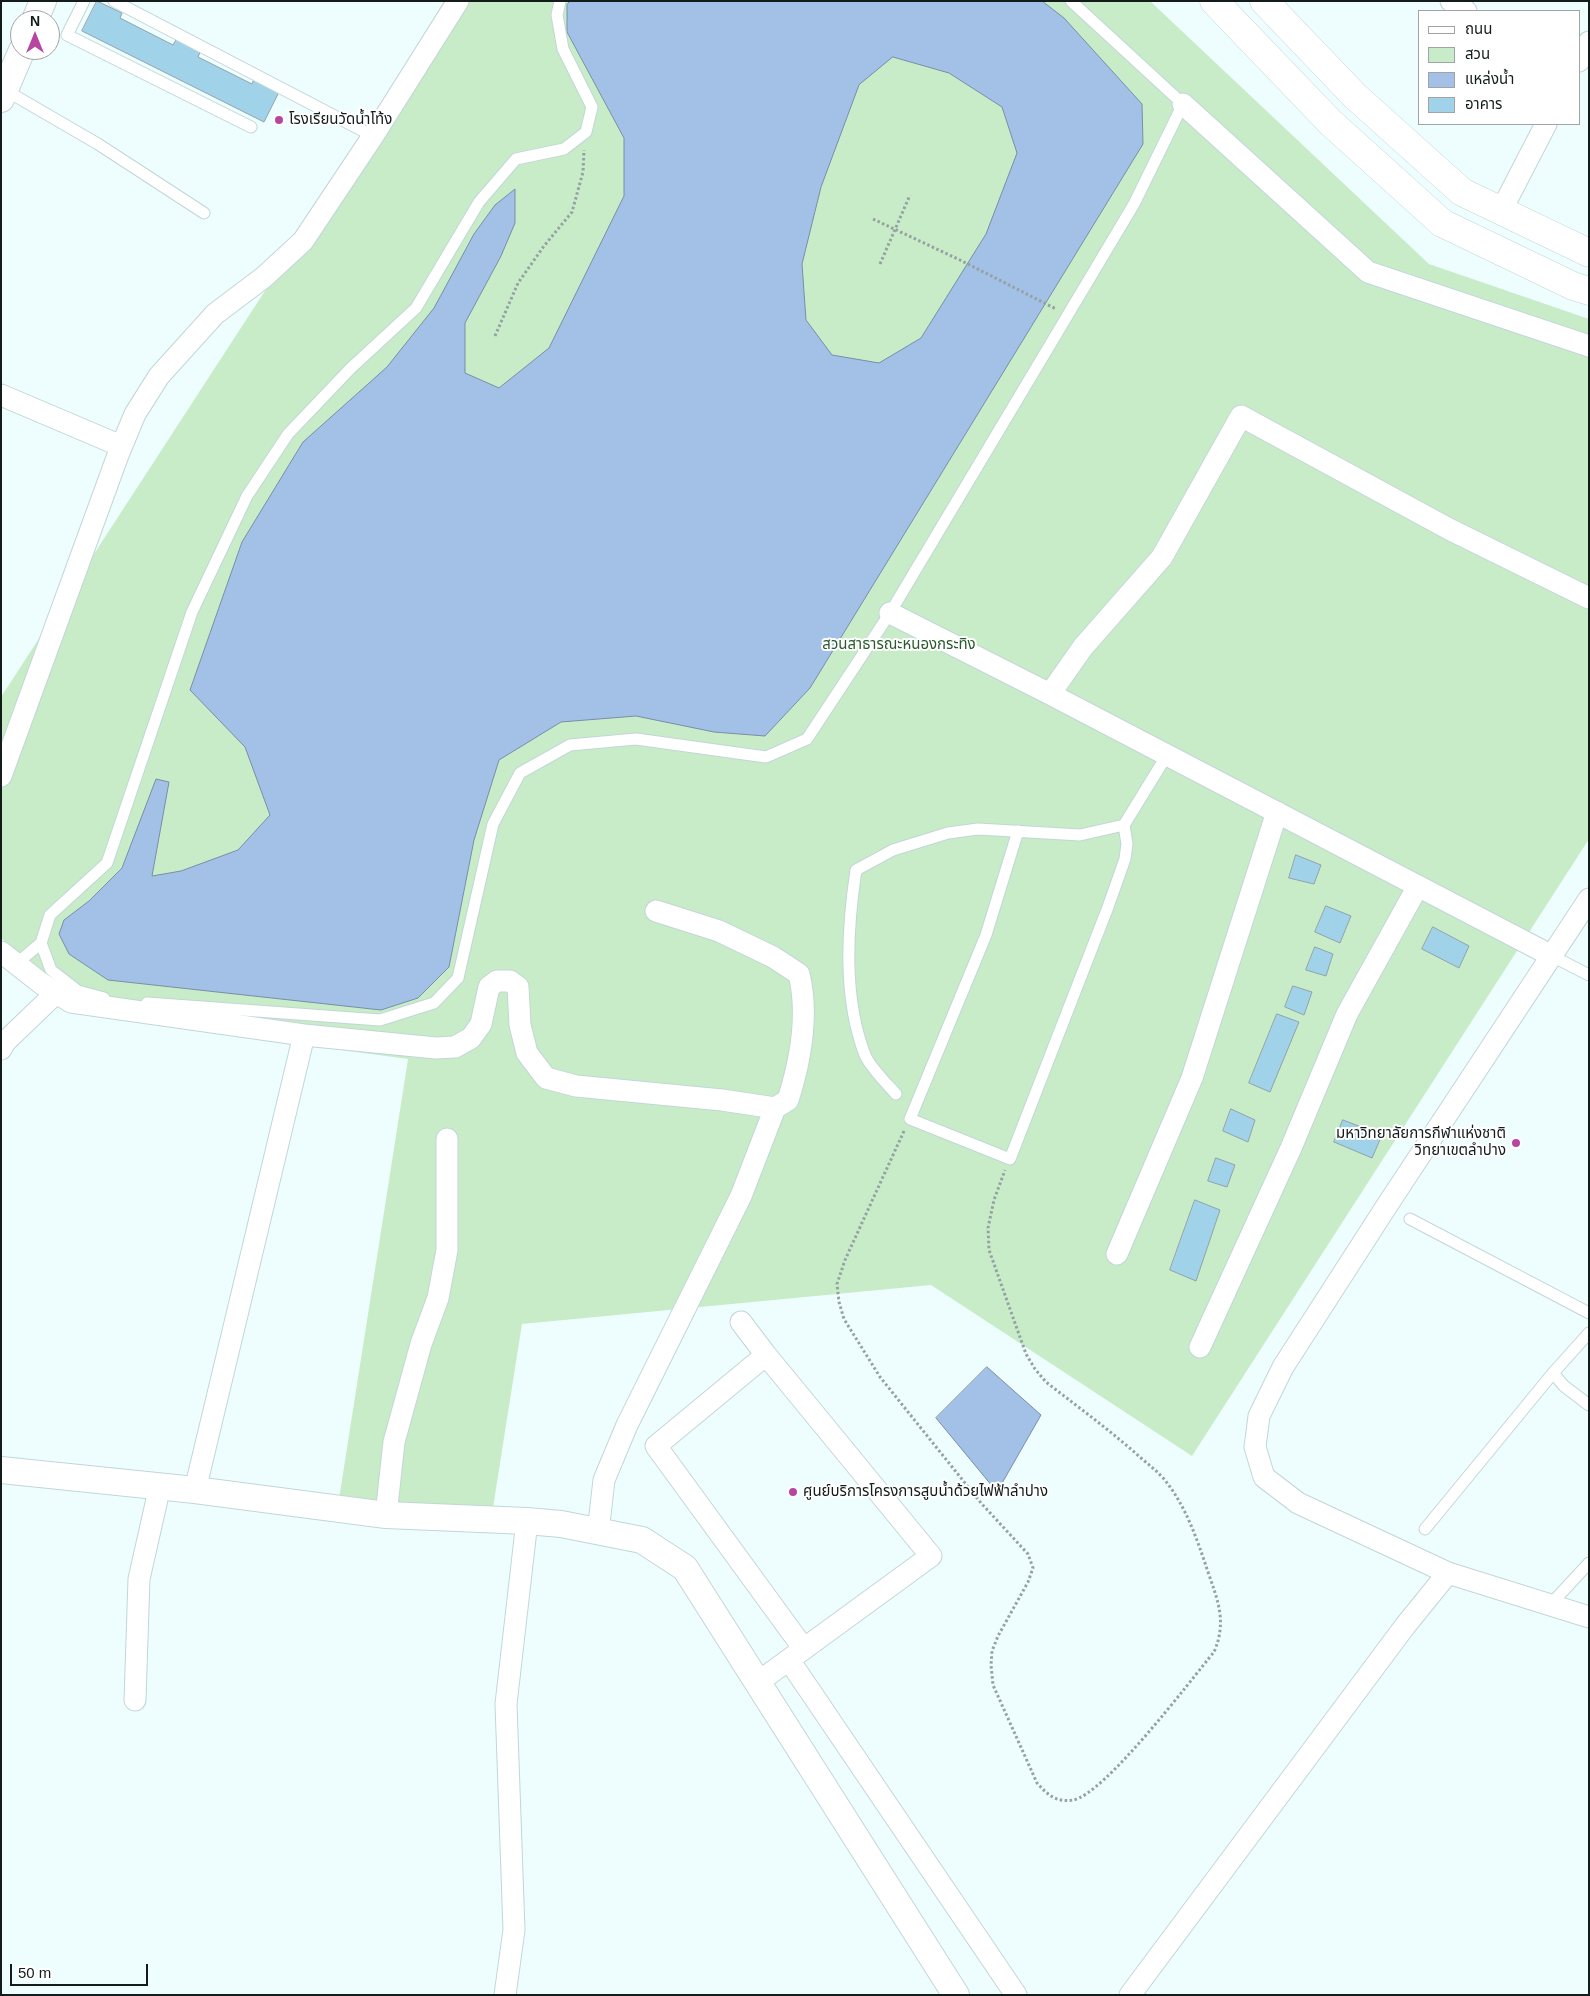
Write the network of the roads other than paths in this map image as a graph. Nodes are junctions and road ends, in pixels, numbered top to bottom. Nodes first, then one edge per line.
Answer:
1 (84, 1) edge
2 (114, 1) edge
3 (458, 1) edge
4 (560, 1) edge
5 (1071, 1) edge
6 (1214, 1) edge
7 (1451, 1) edge
8 (1273, 4) edge
9 (1464, 10) edge
10 (1589, 42) edge
11 (1580, 59) edge
12 (18, 60) edge
13 (3, 94) edge
14 (1183, 104) junction
15 (1545, 125) edge
16 (251, 127) dead end
17 (373, 136) junction
18 (1501, 211) junction
19 (204, 214) dead end
20 (1589, 253) edge
21 (1589, 291) edge
22 (1589, 346) edge
23 (1, 395) edge
24 (121, 446) junction
25 (1589, 598) edge
26 (890, 613) junction
27 (1050, 694) junction
28 (1167, 755) junction
29 (1, 776) edge
30 (1277, 812) junction
31 (1124, 825) junction
32 (1018, 831) junction
33 (1418, 886) junction
34 (1589, 899) edge
35 (656, 911) dead end
36 (41, 943) junction
37 (1552, 956) junction
38 (8, 958) edge
39 (1589, 975) edge
40 (56, 993) junction
41 (304, 1034) junction
42 (1, 1049) edge
43 (896, 1094) dead end
44 (775, 1108) junction
45 (447, 1139) dead end
46 (1410, 1219) dead end
47 (1117, 1254) dead end
48 (1589, 1313) edge
49 (741, 1322) dead end
50 (1589, 1333) edge
51 (1200, 1347) dead end
52 (766, 1355) junction
53 (1553, 1373) junction
54 (1589, 1405) edge
55 (1, 1470) edge
56 (160, 1486) junction
57 (195, 1490) junction
58 (386, 1515) junction
59 (527, 1521) junction
60 (1425, 1529) dead end
61 (598, 1532) junction
62 (1589, 1563) edge
63 (1448, 1573) junction
64 (1550, 1605) junction
65 (1589, 1617) edge
66 (796, 1654) junction
67 (757, 1683) junction
68 (135, 1700) dead end
69 (505, 1995) edge
70 (956, 1995) edge
71 (1016, 1995) edge
72 (1130, 1995) edge

1 - 16 lane
2 - 17 lane
3 - 17 street
4 - 36 lane
5 - 14 lane
6 - 21 main road
7 - 9 street
8 - 18 main road
10 - 11 street
12 - 13 street
13 - 19 lane
14 - 22 street
14 - 26 lane
15 - 18 street
17 - 24 street
18 - 20 main road
23 - 24 street
24 - 29 street
25 - 27 street
26 - 27 street
26 - 36 lane
27 - 28 street
28 - 30 street
28 - 31 lane
30 - 33 street
30 - 47 street
31 - 32 lane
31 - 32 lane
32 - 43 lane
33 - 37 street
33 - 51 street
34 - 37 street
35 - 44 street
36 - 38 lane
37 - 39 lane
37 - 63 street
38 - 40 street
40 - 41 street
40 - 42 street
41 - 44 street
41 - 57 street
44 - 61 street
45 - 58 street
46 - 48 lane
49 - 52 street
50 - 53 lane
52 - 66 street
52 - 66 street
53 - 54 lane
53 - 60 lane
55 - 56 street
56 - 57 street
56 - 68 street
57 - 58 street
58 - 59 street
59 - 61 street
59 - 69 street
61 - 67 street
62 - 64 lane
63 - 64 street
63 - 72 street
64 - 65 street
66 - 67 street
66 - 71 street
67 - 70 street

